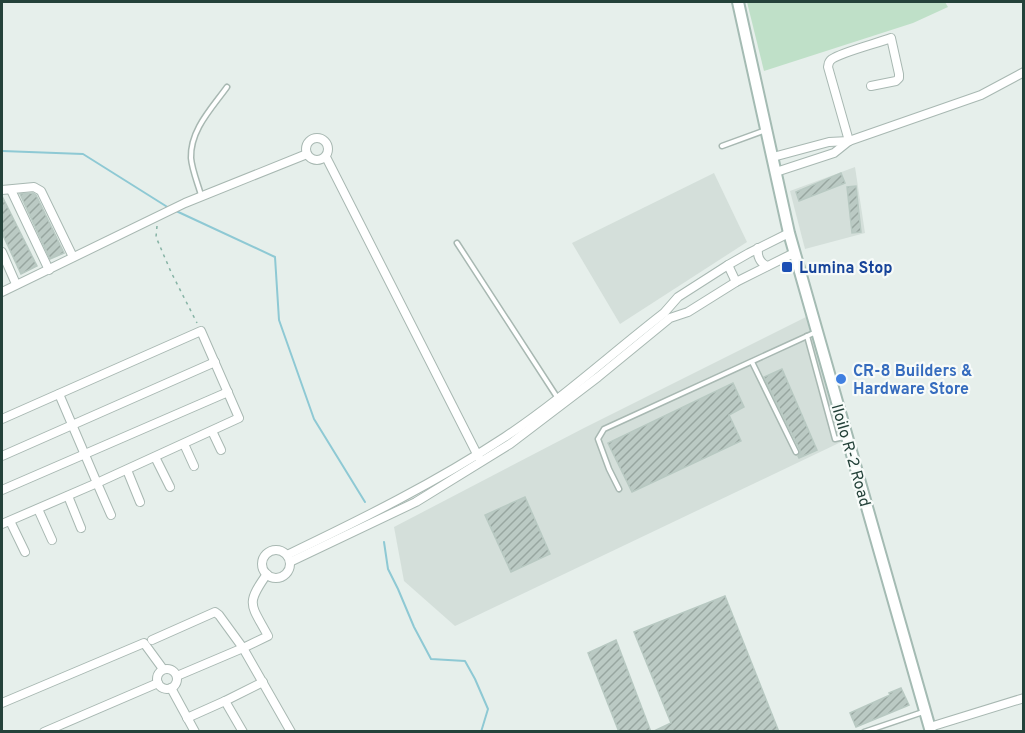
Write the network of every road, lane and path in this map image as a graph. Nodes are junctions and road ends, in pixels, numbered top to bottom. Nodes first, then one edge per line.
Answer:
1 (738, 2) edge
2 (1023, 72) edge
3 (227, 87) dead end
4 (872, 87) dead end
5 (767, 130) junction
6 (849, 141) junction
7 (722, 146) dead end
8 (307, 154) junction
9 (326, 157) junction
10 (772, 158) junction
11 (776, 172) junction
12 (2, 190) edge
13 (11, 190) junction
14 (201, 196) junction
15 (158, 216) junction
16 (789, 233) junction
17 (457, 243) dead end
18 (758, 248) junction
19 (2, 252) edge
20 (794, 253) junction
21 (73, 257) junction
22 (728, 265) junction
23 (767, 266) junction
24 (49, 270) junction
25 (736, 282) junction
26 (16, 284) junction
27 (2, 292) edge
28 (678, 297) junction
29 (688, 312) junction
30 (201, 331) junction
31 (812, 334) junction
32 (639, 338) junction
33 (215, 362) junction
34 (752, 362) junction
35 (595, 374) junction
36 (228, 392) junction
37 (59, 393) junction
38 (558, 398) junction
39 (553, 407) junction
40 (2, 419) edge
41 (72, 426) junction
42 (212, 431) junction
43 (184, 444) junction
44 (221, 450) dead end
45 (796, 452) dead end
46 (85, 455) junction
47 (2, 456) edge
48 (155, 457) junction
49 (479, 458) junction
50 (194, 466) dead end
51 (127, 470) junction
52 (97, 483) junction
53 (170, 487) dead end
54 (619, 489) dead end
55 (2, 490) edge
56 (68, 496) junction
57 (140, 502) dead end
58 (38, 509) junction
59 (111, 515) dead end
60 (10, 521) junction
61 (2, 524) edge
62 (81, 528) dead end
63 (52, 540) dead end
64 (25, 552) dead end
65 (288, 558) junction
66 (267, 574) junction
67 (152, 640) dead end
68 (243, 648) junction
69 (163, 669) junction
70 (177, 676) junction
71 (263, 682) junction
72 (158, 683) junction
73 (171, 688) junction
74 (1023, 698) edge
75 (225, 702) junction
76 (2, 703) edge
77 (926, 710) junction
78 (187, 718) junction
79 (931, 729) edge
80 (44, 732) edge
81 (195, 732) edge
82 (243, 732) edge
83 (291, 732) edge
84 (864, 732) edge

1 - 5 main road, Iloilo R-2 Road
2 - 6 street
3 - 14 lane
4 - 6 street
5 - 7 lane
5 - 10 main road, Iloilo R-2 Road
6 - 10 street
6 - 11 street
8 - 9 street
8 - 9 street
8 - 14 street
9 - 49 street
10 - 11 main road, Iloilo R-2 Road
11 - 16 main road, Iloilo R-2 Road
12 - 13 street
13 - 21 street
13 - 24 street
14 - 15 street
15 - 21 street
15 - 30 path
16 - 18 street
16 - 20 main road, Iloilo R-2 Road
17 - 38 lane
18 - 22 street
18 - 23 street
19 - 26 street
20 - 23 street
20 - 31 main road, Iloilo R-2 Road
21 - 24 street
22 - 25 street
22 - 28 street
23 - 25 street
24 - 26 street
25 - 29 street
26 - 27 street
28 - 29 street
28 - 32 street
29 - 32 street
30 - 33 street
30 - 37 street
31 - 34 lane
31 - 77 main road, Iloilo R-2 Road
32 - 35 street
33 - 36 street
33 - 41 street
34 - 45 lane
34 - 54 lane
35 - 38 street
35 - 39 street
36 - 42 street
36 - 46 street
37 - 40 street
37 - 41 street
38 - 39 street
39 - 49 street
41 - 46 street
41 - 47 street
42 - 43 street
42 - 44 street
43 - 48 street
43 - 50 street
46 - 52 street
46 - 55 street
48 - 51 street
48 - 53 street
49 - 65 street
51 - 52 street
51 - 57 street
52 - 56 street
52 - 59 street
56 - 58 street
56 - 62 street
58 - 60 street
58 - 63 street
60 - 61 street
60 - 64 street
65 - 66 street
65 - 66 street
66 - 68 street
67 - 68 street
68 - 70 street
68 - 71 street
69 - 70 street
69 - 72 street
69 - 76 street
70 - 73 street
71 - 75 street
71 - 83 street
72 - 73 street
72 - 80 street
73 - 78 street
74 - 79 street
75 - 78 street
75 - 82 street
77 - 79 main road, Iloilo R-2 Road
77 - 84 lane
78 - 81 street

